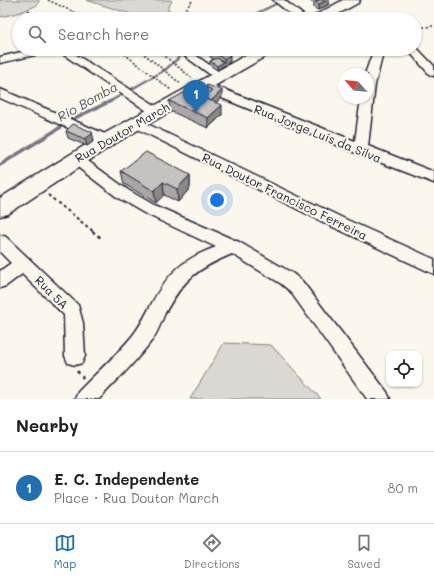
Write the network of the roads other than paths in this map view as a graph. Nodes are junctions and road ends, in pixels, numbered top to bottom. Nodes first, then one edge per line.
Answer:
1 (278, 0) edge
2 (353, 0) edge
3 (294, 12) edge
4 (332, 12) edge
5 (17, 56) edge
6 (71, 56) edge
7 (191, 56) edge
8 (255, 56) edge
9 (376, 56) edge
10 (418, 56) edge
11 (0, 60) edge
12 (434, 73) edge
13 (220, 76) junction
14 (192, 92) junction
15 (0, 93) edge
16 (157, 112) junction
17 (137, 122) junction
18 (106, 140) junction
19 (361, 150) junction
20 (76, 159) junction
21 (434, 178) edge
22 (1, 206) edge
23 (0, 242) edge
24 (233, 247) junction
25 (23, 263) junction
26 (434, 266) edge
27 (0, 282) edge
28 (75, 356) road end
29 (89, 394) edge
30 (380, 399) edge

1 - 3 street
2 - 4 main road
5 - 11 street
6 - 16 street
7 - 13 street
8 - 13 main road, Rua Doutor March
9 - 19 street
10 - 12 street
13 - 14 main road, Rua Doutor March
14 - 16 main road, Rua Doutor March
14 - 19 street, Rua Jorge Luís da Silva
15 - 18 street
16 - 17 main road, Rua Doutor March
17 - 18 main road, Rua Doutor March
17 - 26 street, Rua Doutor Francisco Ferreira
18 - 20 main road, Rua Doutor March
19 - 21 street, Rua Jorge Luís da Silva
20 - 22 main road, Rua Doutor March
20 - 24 street
23 - 25 street, Rua 5A
24 - 29 street
24 - 30 street
25 - 27 street
25 - 28 street, Rua 5A

